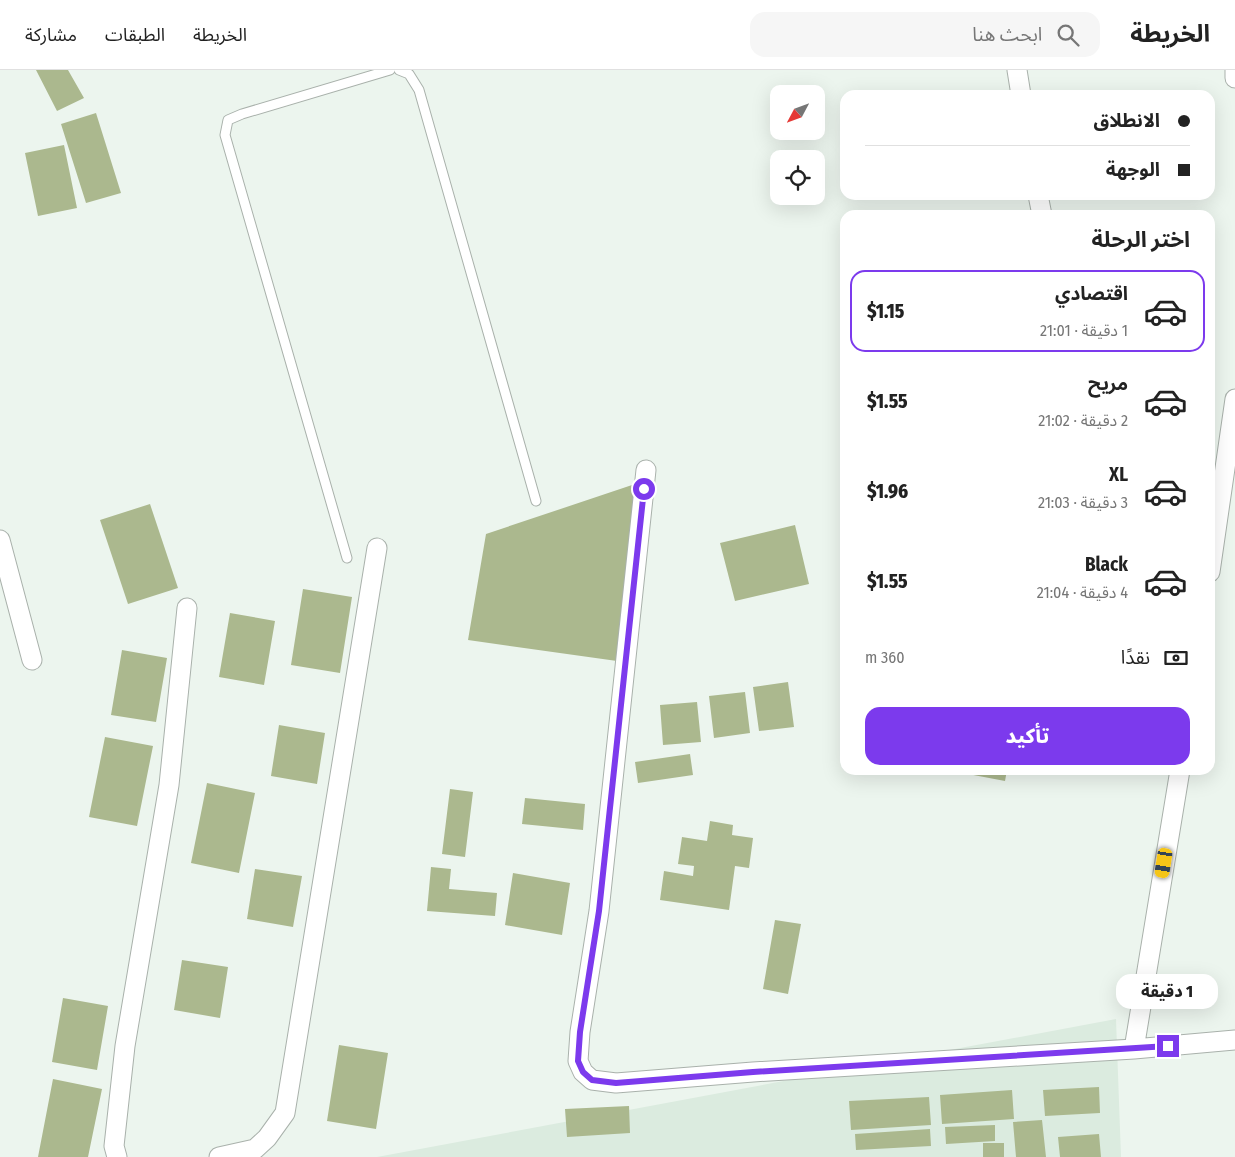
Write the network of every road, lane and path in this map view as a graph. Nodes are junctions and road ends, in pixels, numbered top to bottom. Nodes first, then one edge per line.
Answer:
1 (390, 70) edge
2 (399, 70) edge
3 (1017, 70) edge
4 (1235, 70) edge
5 (1235, 78) edge
6 (1020, 90) edge
7 (1235, 399) edge
8 (646, 470) dead end
9 (536, 501) dead end
10 (1215, 537) edge
11 (0, 540) edge
12 (377, 548) dead end
13 (347, 558) dead end
14 (187, 608) dead end
15 (32, 660) dead end
16 (1179, 775) edge
17 (1235, 1040) edge
18 (1134, 1049) junction
19 (117, 1157) edge
20 (220, 1157) edge

1 - 13 lane
2 - 9 lane
3 - 6 street
4 - 5 street
7 - 10 street
8 - 18 street
11 - 15 street
12 - 20 street
14 - 19 street
16 - 18 street
17 - 18 street

